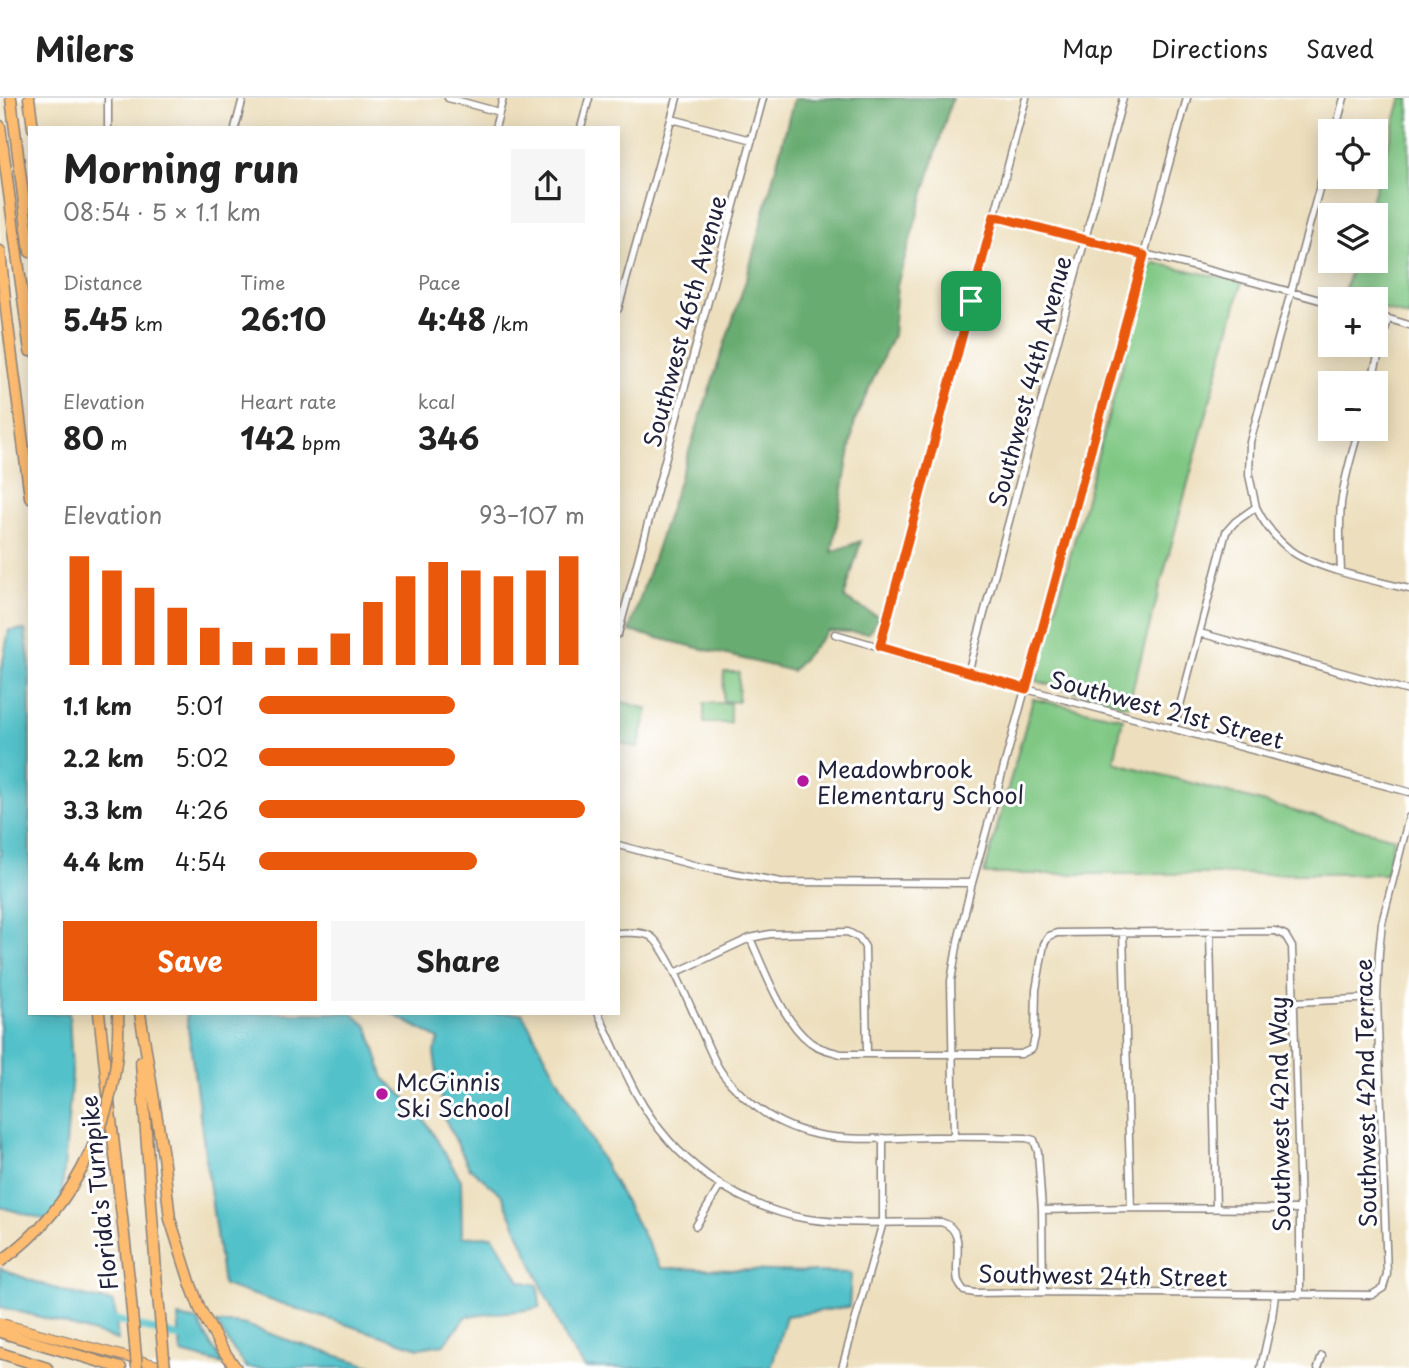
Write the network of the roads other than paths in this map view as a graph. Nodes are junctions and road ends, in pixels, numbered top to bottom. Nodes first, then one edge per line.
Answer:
1 (11, 98) edge
2 (29, 98) edge
3 (108, 98) edge
4 (243, 98) edge
5 (448, 98) edge
6 (503, 98) edge
7 (589, 98) edge
8 (677, 98) edge
9 (763, 98) edge
10 (1026, 98) edge
11 (1123, 98) edge
12 (1187, 98) edge
13 (1344, 98) edge
14 (499, 112) junction
15 (672, 119) junction
16 (1338, 119) edge
17 (33, 126) edge
18 (108, 126) edge
19 (236, 126) edge
20 (496, 126) edge
21 (582, 126) edge
22 (0, 127) edge
23 (752, 140) junction
24 (1319, 189) edge
25 (994, 216) junction
26 (28, 236) edge
27 (1085, 239) junction
28 (0, 251) edge
29 (1144, 255) junction
30 (1291, 292) junction
31 (1318, 300) edge
32 (620, 302) edge
33 (1388, 319) edge
34 (1409, 325) edge
35 (28, 336) edge
36 (1356, 441) edge
37 (28, 481) edge
38 (1256, 507) junction
39 (1341, 571) junction
40 (1409, 589) edge
41 (620, 627) edge
42 (1200, 633) junction
43 (835, 634) dead end
44 (880, 646) junction
45 (968, 673) junction
46 (1026, 689) junction
47 (1409, 691) edge
48 (1174, 728) junction
49 (1409, 792) edge
50 (1409, 817) edge
51 (620, 846) edge
52 (972, 883) junction
53 (1123, 932) junction
54 (1210, 932) junction
55 (620, 933) edge
56 (750, 938) junction
57 (674, 973) junction
58 (1377, 998) junction
59 (1295, 1002) junction
60 (99, 1015) edge
61 (118, 1015) edge
62 (139, 1015) edge
63 (139, 1015) edge
64 (599, 1015) edge
65 (951, 1053) junction
66 (867, 1054) junction
67 (954, 1136) junction
68 (883, 1138) junction
69 (720, 1186) junction
70 (1131, 1208) junction
71 (1216, 1208) junction
72 (1300, 1209) junction
73 (1042, 1210) junction
74 (883, 1222) junction
75 (696, 1226) dead end
76 (0, 1262) edge
77 (1384, 1288) joint
78 (1043, 1292) junction
79 (1275, 1294) junction
80 (1300, 1295) junction
81 (0, 1324) edge
82 (0, 1332) edge
83 (0, 1353) edge
84 (1322, 1356) dead end
85 (46, 1368) edge
86 (121, 1368) edge
87 (137, 1368) edge
88 (167, 1368) edge
89 (236, 1368) edge
90 (842, 1368) edge
91 (1261, 1368) edge
92 (1318, 1368) edge

1 - 26 highway
2 - 17 highway
3 - 18 street
4 - 19 street
5 - 14 street
6 - 14 street
7 - 21 street
8 - 15 street
9 - 23 street, Southwest 46th Avenue
10 - 25 street
11 - 27 street, Southwest 44th Avenue
12 - 29 street
13 - 16 street
14 - 20 street
15 - 23 street
15 - 32 street
22 - 35 highway
23 - 41 street, Southwest 46th Avenue
24 - 30 street
25 - 27 street
25 - 44 street
27 - 29 street
27 - 45 street, Southwest 44th Avenue
28 - 37 highway
29 - 30 street
29 - 46 street
30 - 31 street
30 - 38 street
33 - 34 street
36 - 39 street
38 - 39 street
38 - 42 street
39 - 40 street
42 - 47 street
42 - 48 street
43 - 44 street, Southwest 21st Street
44 - 45 street, Southwest 21st Street
45 - 46 street, Southwest 21st Street
46 - 48 street, Southwest 21st Street
46 - 52 street
48 - 49 street, Southwest 21st Street
50 - 58 street, Southwest 42nd Terrace
51 - 52 street
52 - 65 street
53 - 54 street
53 - 65 street
53 - 70 street
54 - 59 street, Southwest 42nd Way
54 - 71 street
55 - 57 street
56 - 57 street
56 - 66 street
56 - 66 street
57 - 68 street
58 - 59 street
58 - 77 street, Southwest 42nd Terrace
59 - 72 street, Southwest 42nd Way
60 - 87 highway, Florida's Turnpike, bridge
61 - 76 highway, bridge
62 - 89 highway
63 - 88 highway, bridge
64 - 69 street, Southwest 24th Street
65 - 66 street
65 - 67 street
67 - 68 street
67 - 73 street
68 - 74 street
69 - 74 street, Southwest 24th Street
69 - 75 street
70 - 71 street
70 - 73 street
71 - 72 street
72 - 80 street, Southwest 42nd Way
73 - 78 street
74 - 78 street, Southwest 24th Street
74 - 90 street
77 - 80 street, Southwest 24th Street
78 - 79 street, Southwest 24th Street
79 - 80 street, Southwest 24th Street
79 - 91 street
81 - 88 main road
82 - 86 highway
83 - 85 highway
84 - 92 street

